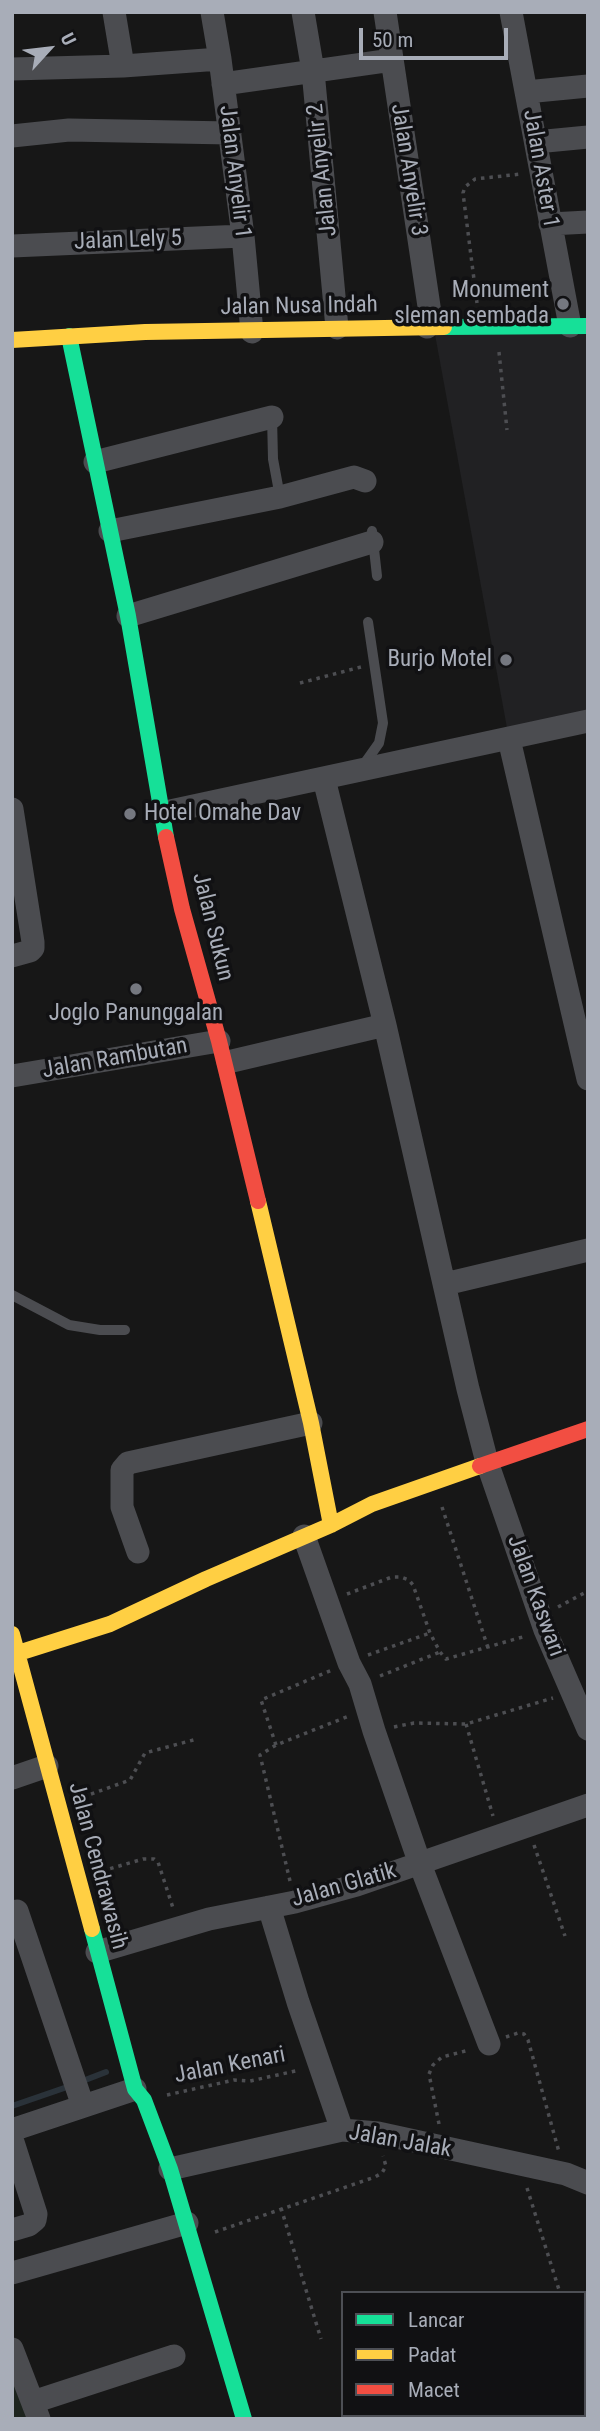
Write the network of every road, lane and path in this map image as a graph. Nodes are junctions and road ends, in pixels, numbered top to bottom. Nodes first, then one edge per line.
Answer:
1 (114, 12) edge
2 (212, 12) edge
3 (303, 12) edge
4 (385, 12) edge
5 (511, 12) edge
6 (220, 59) junction
7 (392, 61) junction
8 (123, 66) junction
9 (12, 68) edge
10 (313, 71) junction
11 (223, 84) junction
12 (588, 86) edge
13 (526, 92) junction
14 (230, 133) junction
15 (12, 136) edge
16 (588, 137) edge
17 (536, 142) junction
18 (541, 170) junction
19 (588, 222) edge
20 (550, 224) junction
21 (243, 236) junction
22 (12, 246) edge
23 (579, 326) edge
24 (427, 327) junction
25 (489, 327) junction
26 (337, 328) junction
27 (252, 332) junction
28 (69, 336) junction
29 (12, 340) edge
30 (272, 417) joint
31 (507, 430) dead end
32 (95, 462) junction
33 (365, 481) dead end
34 (280, 497) junction
35 (110, 531) junction
36 (372, 536) joint
37 (377, 576) dead end
38 (128, 617) junction
39 (368, 622) dead end
40 (373, 664) junction
41 (300, 683) dead end
42 (588, 721) edge
43 (509, 739) junction
44 (358, 772) junction
45 (324, 779) junction
46 (12, 809) edge
47 (161, 813) junction
48 (12, 956) edge
49 (384, 1025) junction
50 (224, 1056) junction
51 (12, 1076) edge
52 (588, 1079) edge
53 (588, 1250) edge
54 (445, 1284) junction
55 (12, 1295) edge
56 (125, 1330) dead end
57 (311, 1423) junction
58 (588, 1429) edge
59 (487, 1462) junction
60 (434, 1482) junction
61 (331, 1525) junction
62 (304, 1536) junction
63 (138, 1552) dead end
64 (588, 1591) edge
65 (327, 1602) junction
66 (543, 1623) junction
67 (12, 1634) edge
68 (488, 1648) junction
69 (440, 1652) junction
70 (15, 1655) edge
71 (360, 1684) junction
72 (573, 1691) junction
73 (261, 1700) dead end
74 (370, 1720) junction
75 (466, 1724) junction
76 (588, 1729) edge
77 (197, 1739) dead end
78 (276, 1745) junction
79 (47, 1766) junction
80 (12, 1778) edge
81 (588, 1805) edge
82 (58, 1806) junction
83 (527, 1826) junction
84 (499, 1836) junction
85 (420, 1864) junction
86 (77, 1878) junction
87 (295, 1902) junction
88 (269, 1907) junction
89 (17, 1911) dead end
90 (179, 1927) junction
91 (565, 1936) dead end
92 (97, 1952) junction
93 (489, 2044) junction
94 (321, 2066) junction
95 (140, 2094) junction
96 (83, 2106) junction
97 (13, 2128) edge
98 (342, 2130) junction
99 (378, 2133) junction
100 (444, 2148) junction
101 (520, 2166) junction
102 (170, 2169) junction
103 (566, 2174) junction
104 (588, 2183) edge
105 (281, 2208) junction
106 (12, 2230) edge
107 (190, 2231) junction
108 (12, 2273) edge
109 (559, 2291) edge
110 (321, 2339) dead end
111 (12, 2349) edge
112 (174, 2357) dead end
113 (36, 2410) edge
114 (244, 2419) edge

1 - 8 street
2 - 6 street, Jalan Anyelir 1
3 - 10 street, Jalan Anyelir 2
4 - 7 street, Jalan Anyelir 3
5 - 13 street, Jalan Aster 1
6 - 8 street
6 - 11 street, Jalan Anyelir 1
7 - 10 street
7 - 24 street, Jalan Anyelir 3
8 - 9 street
10 - 11 street
10 - 26 street, Jalan Anyelir 2
11 - 14 street, Jalan Anyelir 1
12 - 13 street
13 - 17 street, Jalan Aster 1
14 - 15 street
14 - 21 street, Jalan Anyelir 1
16 - 17 street
17 - 18 street, Jalan Aster 1
18 - 20 street, Jalan Aster 1
18 - 25 path
19 - 20 street
20 - 23 street, Jalan Aster 1
21 - 22 street, Jalan Lely 5
21 - 27 street, Jalan Anyelir 1
23 - 25 street, Jalan Nusa Indah
24 - 25 street, Jalan Nusa Indah
24 - 26 street, Jalan Nusa Indah
25 - 31 path
26 - 27 street, Jalan Nusa Indah
27 - 28 street, Jalan Nusa Indah
28 - 29 street, Jalan Nusa Indah
28 - 32 street, Jalan Sukun
30 - 32 street
30 - 34 lane
32 - 35 street, Jalan Sukun
33 - 34 street
34 - 35 street
35 - 38 street, Jalan Sukun
36 - 37 lane
36 - 38 street
38 - 47 street, Jalan Sukun
39 - 40 lane
40 - 41 path
40 - 44 lane
42 - 43 street
43 - 44 street
43 - 52 street
44 - 45 street
45 - 47 street
45 - 49 street, Jalan Kaswari
46 - 48 street
47 - 50 street, Jalan Sukun
49 - 50 street, Jalan Rambutan
49 - 54 street, Jalan Kaswari
50 - 51 street, Jalan Rambutan
50 - 57 street, Jalan Sukun
53 - 54 street
54 - 59 street, Jalan Kaswari
55 - 56 lane
57 - 61 street, Jalan Sukun
57 - 63 street
58 - 59 street
59 - 60 street
59 - 66 street, Jalan Kaswari
60 - 61 street
60 - 68 path
61 - 62 street
62 - 65 street
62 - 70 street
64 - 66 path
65 - 69 path
65 - 71 street
66 - 68 path
66 - 72 street, Jalan Kaswari
67 - 70 street, Jalan Cendrawasih
68 - 69 path
69 - 71 path
70 - 79 street, Jalan Cendrawasih
71 - 74 street
72 - 75 path
72 - 76 street, Jalan Kaswari
73 - 78 path
74 - 75 path
74 - 78 path
74 - 85 street
75 - 84 path
77 - 82 path
78 - 87 path
79 - 80 street
79 - 82 street, Jalan Cendrawasih
81 - 83 street, Jalan Glatik
82 - 86 street, Jalan Cendrawasih
83 - 84 street, Jalan Glatik
83 - 91 path
84 - 85 street, Jalan Glatik
85 - 87 street, Jalan Glatik
85 - 93 street
86 - 90 path
86 - 92 street, Jalan Cendrawasih
87 - 88 street, Jalan Glatik
88 - 90 street, Jalan Glatik
88 - 94 street
89 - 96 street
90 - 92 street, Jalan Glatik
92 - 95 street, Jalan Cendrawasih
93 - 100 path
93 - 103 path
94 - 95 path, Jalan Kenari
94 - 98 street
95 - 96 street
95 - 102 street, Jalan Cendrawasih
96 - 97 street
97 - 106 street
98 - 99 street, Jalan Jalak
98 - 102 street, Jalan Jalak
99 - 100 street, Jalan Jalak
99 - 105 path
100 - 101 street, Jalan Jalak
101 - 103 street, Jalan Jalak
101 - 109 path
102 - 107 street, Jalan Cendrawasih
103 - 104 street, Jalan Jalak
105 - 107 path
105 - 110 path
107 - 108 street
107 - 114 street, Jalan Cendrawasih
111 - 113 street
112 - 113 street

